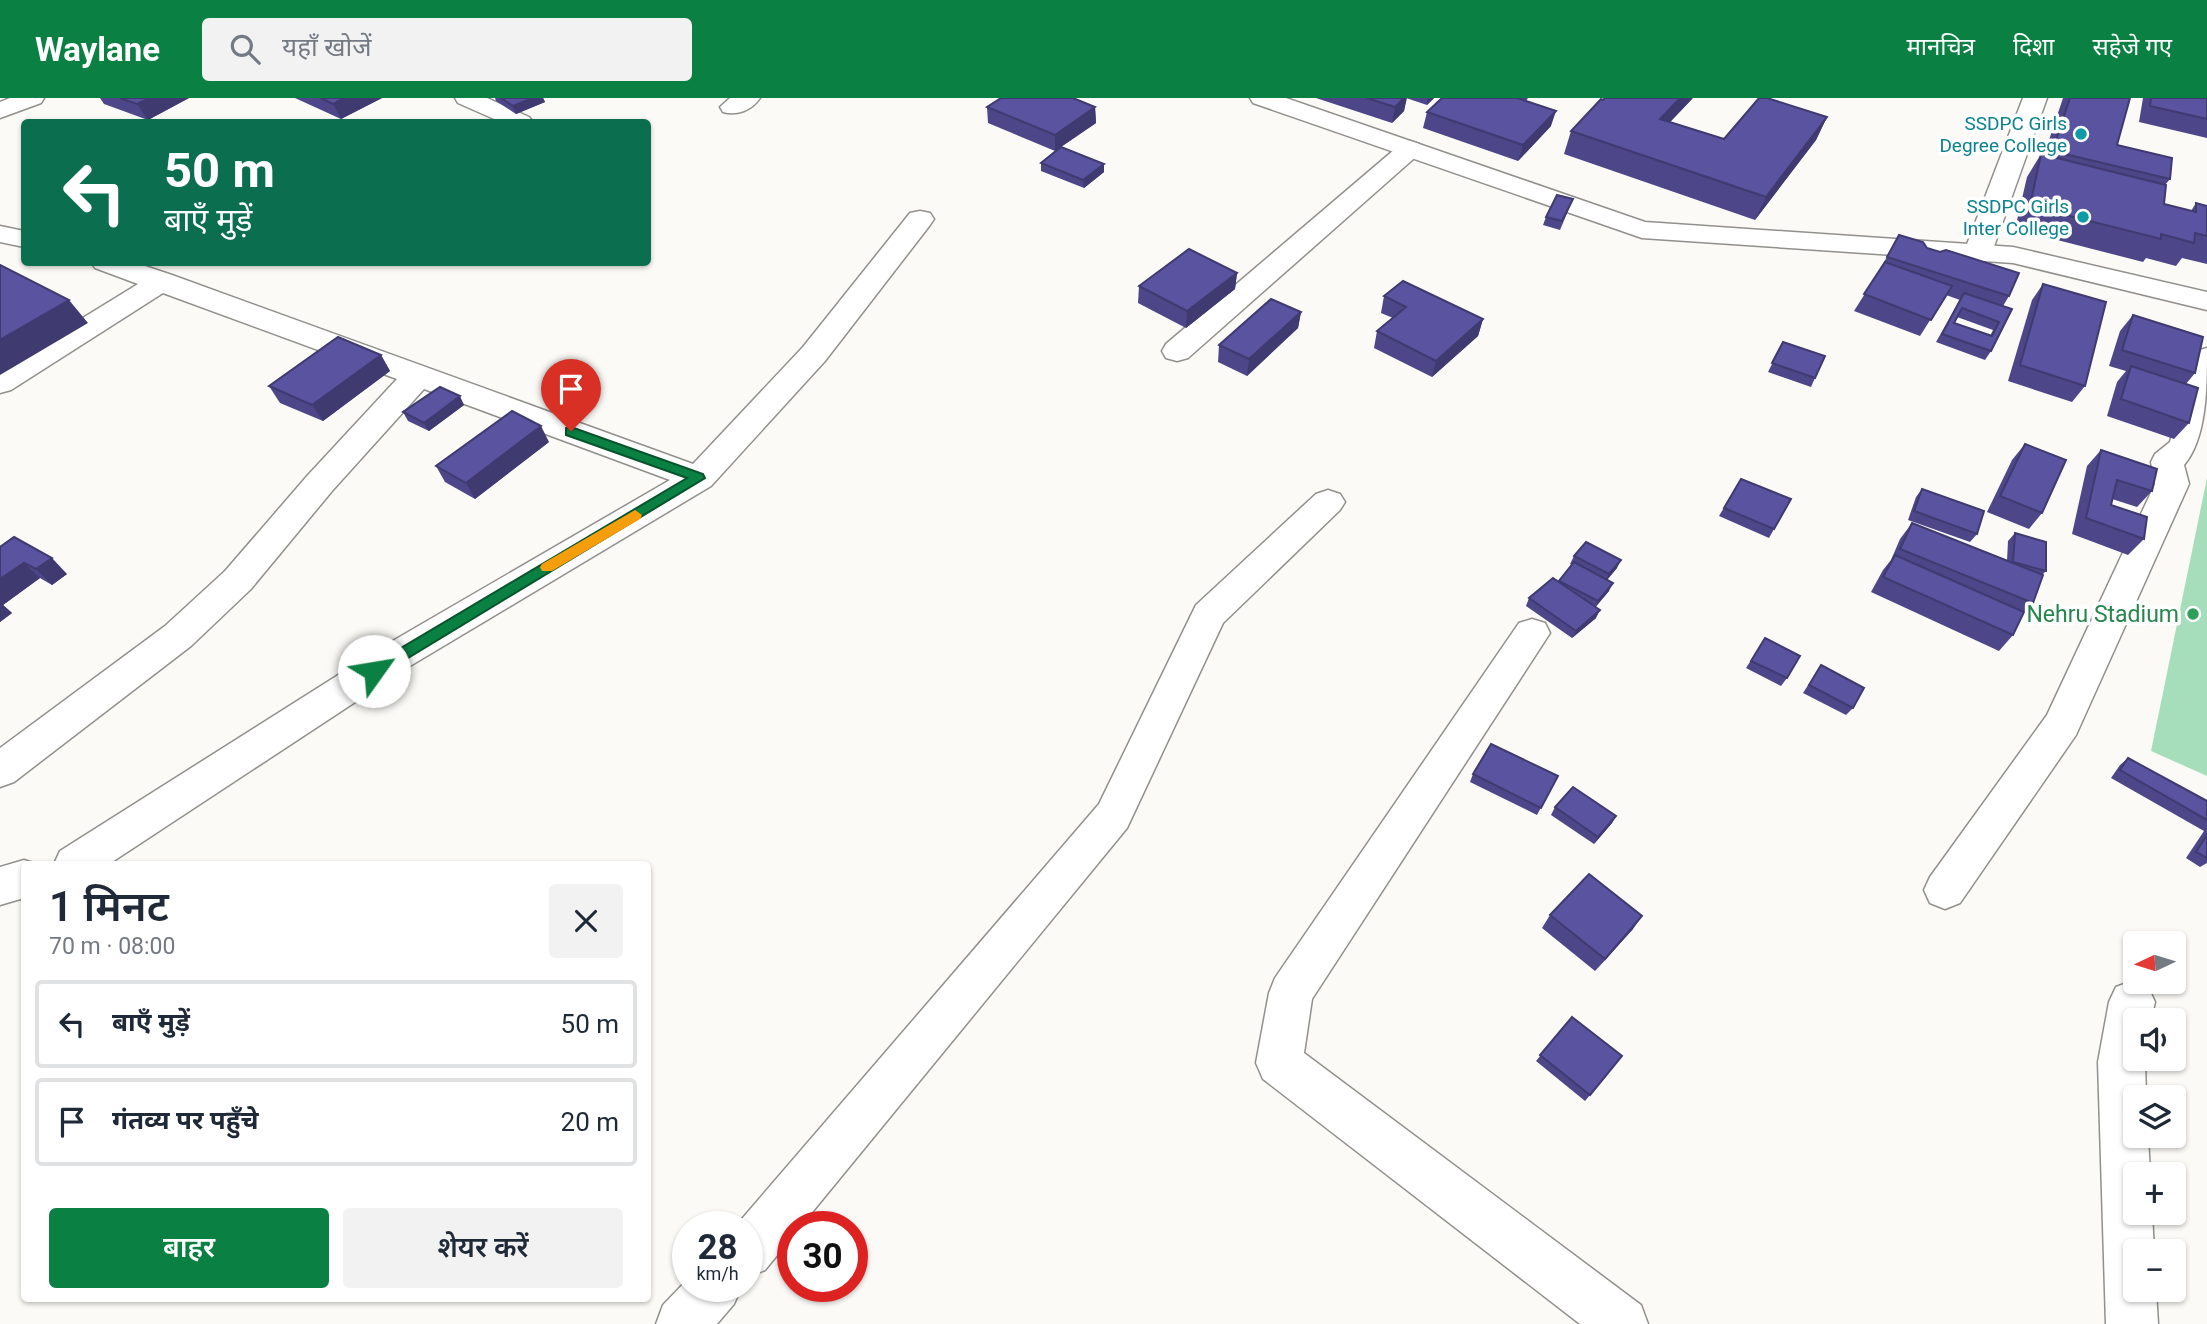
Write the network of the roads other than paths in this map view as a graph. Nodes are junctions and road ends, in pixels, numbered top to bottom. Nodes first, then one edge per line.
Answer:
1 (32, 98) edge
2 (467, 98) edge
3 (1262, 98) edge
4 (2035, 98) edge
5 (0, 111) edge
6 (513, 119) edge
7 (1410, 149) junction
8 (920, 219) dead end
9 (0, 234) edge
10 (21, 238) edge
11 (1978, 252) junction
12 (117, 266) edge
13 (162, 281) junction
14 (2207, 301) edge
15 (1177, 351) dead end
16 (2207, 358) edge
17 (418, 376) junction
18 (0, 383) edge
19 (699, 478) junction
20 (1328, 502) dead end
21 (1532, 634) dead end
22 (0, 770) edge
23 (80, 861) edge
24 (21, 880) edge
25 (0, 886) edge
26 (1945, 890) dead end
27 (2132, 1002) dead end
28 (763, 1235) edge
29 (702, 1302) edge
30 (682, 1324) edge
31 (1622, 1324) edge
32 (2132, 1324) edge

1 - 5 street
2 - 6 street
3 - 7 street
4 - 11 street
7 - 11 street
7 - 15 street
8 - 19 street
9 - 10 street
11 - 14 street
12 - 13 street
13 - 17 street
13 - 18 street
16 - 26 street
17 - 19 street
17 - 22 street
19 - 23 street
20 - 28 street
21 - 31 street
24 - 25 street
27 - 32 street
29 - 30 street

